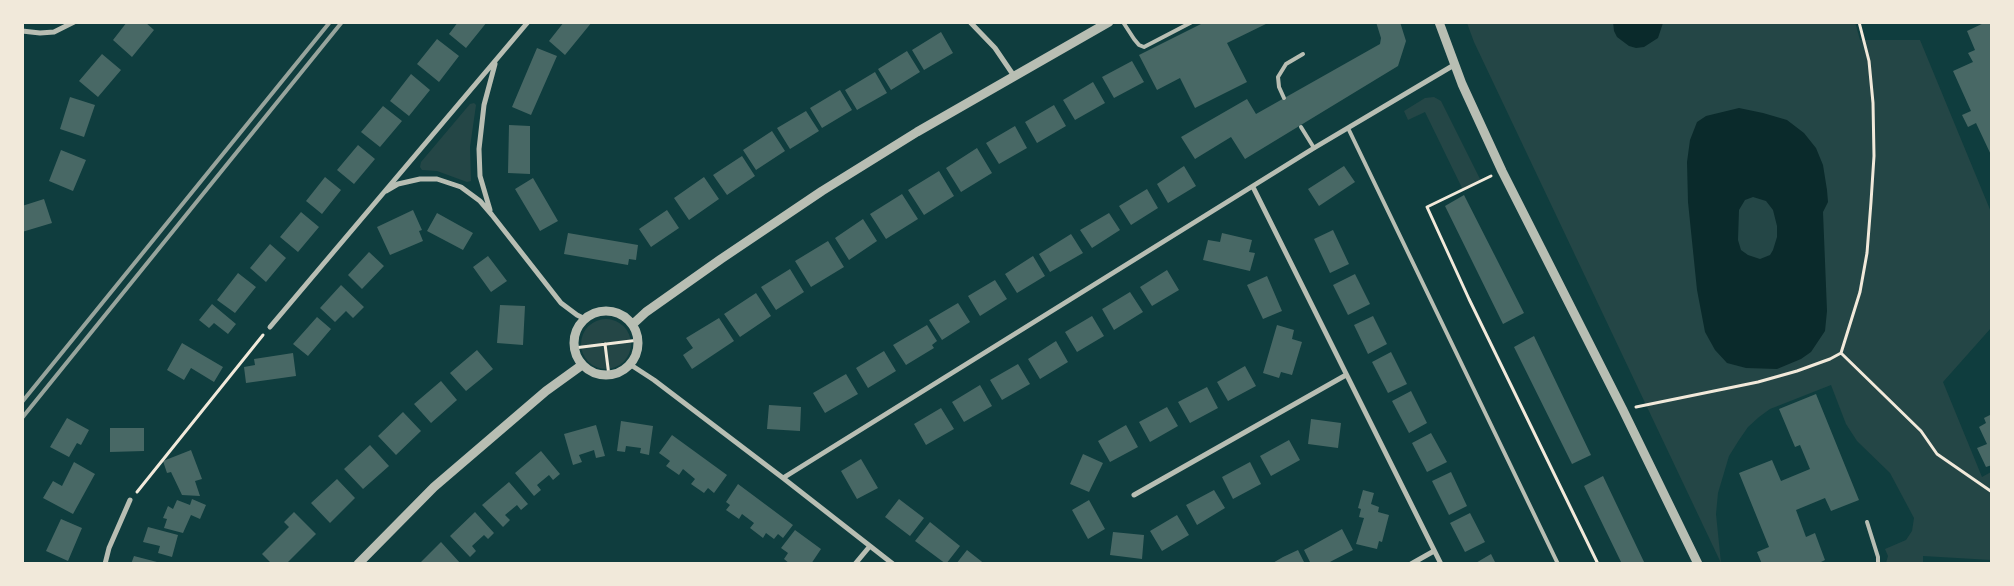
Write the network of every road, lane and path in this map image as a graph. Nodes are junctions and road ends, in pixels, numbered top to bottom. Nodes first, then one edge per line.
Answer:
1 (74, 22) edge
2 (528, 22) edge
3 (970, 22) edge
4 (1109, 22) edge
5 (1123, 22) edge
6 (1192, 22) edge
7 (1439, 22) edge
8 (1859, 22) edge
9 (22, 31) edge
10 (1303, 54) dead end
11 (498, 58) junction
12 (1454, 65) junction
13 (1014, 76) junction
14 (1284, 98) dead end
15 (1302, 127) dead end
16 (1348, 128) junction
17 (1314, 148) junction
18 (1502, 171) junction
19 (1253, 187) junction
20 (378, 197) junction
21 (492, 215) junction
22 (585, 318) junction
23 (633, 324) junction
24 (270, 327) joint
25 (639, 340) junction
26 (605, 344) junction
27 (574, 348) junction
28 (1841, 353) junction
29 (582, 365) junction
30 (631, 365) junction
31 (1346, 375) junction
32 (608, 376) junction
33 (1624, 410) junction
34 (783, 478) junction
35 (1992, 492) edge
36 (1134, 495) dead end
37 (130, 500) joint
38 (1867, 522) dead end
39 (870, 546) junction
40 (1434, 551) junction
41 (105, 564) edge
42 (358, 564) edge
43 (855, 564) edge
44 (893, 564) edge
45 (1411, 564) edge
46 (1441, 564) edge
47 (1558, 564) edge
48 (1598, 564) edge
49 (1698, 564) edge
50 (1878, 564) edge

1 - 9 street
2 - 11 street
3 - 13 street
4 - 13 street
5 - 6 lane
7 - 12 street
8 - 28 path
10 - 14 lane
11 - 20 street
11 - 21 street
12 - 16 street
12 - 18 street
13 - 23 street
15 - 17 lane
16 - 17 street
16 - 47 lane
17 - 19 street
18 - 33 street
18 - 48 path
19 - 31 street
19 - 34 street
20 - 21 street
20 - 24 street
21 - 22 street
22 - 23 street
22 - 27 street
23 - 25 street
24 - 37 path
25 - 26 path
25 - 30 street
26 - 27 path
26 - 32 path
27 - 29 street
28 - 33 path
28 - 35 path
29 - 32 street
29 - 42 street
30 - 32 street
30 - 34 street
31 - 36 street
31 - 40 street
33 - 49 street
34 - 39 street
37 - 41 street
38 - 50 lane
39 - 43 street
39 - 44 street
40 - 45 street
40 - 46 street

